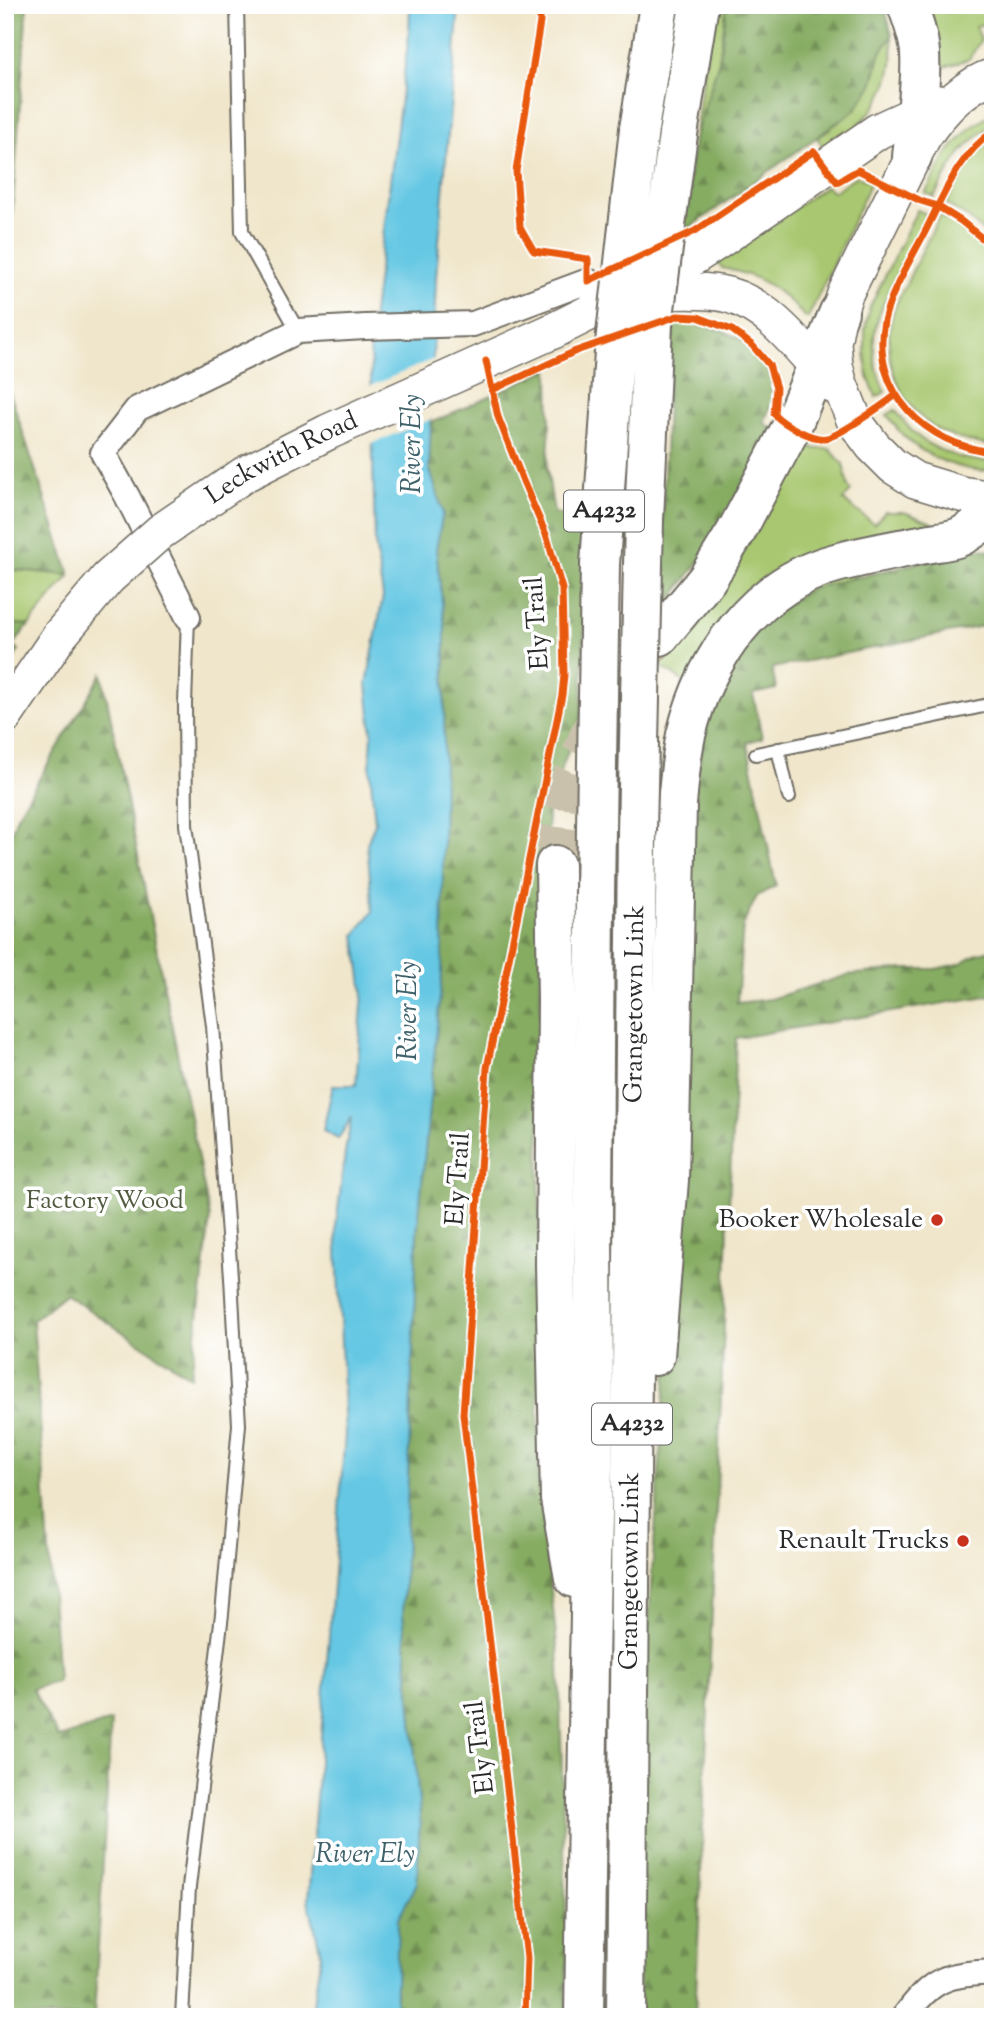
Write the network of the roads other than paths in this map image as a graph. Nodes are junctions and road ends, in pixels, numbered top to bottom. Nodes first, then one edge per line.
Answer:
1 (237, 5) edge
2 (659, 5) edge
3 (699, 5) edge
4 (907, 5) edge
5 (979, 84) edge
6 (916, 113) junction
7 (912, 158) junction
8 (628, 293) junction
9 (597, 309) junction
10 (839, 312) junction
11 (298, 331) junction
12 (816, 366) junction
13 (846, 400) junction
14 (991, 514) edge
15 (188, 617) joint
16 (660, 636) tunnel mouth
17 (993, 704) edge
18 (5, 716) edge
19 (778, 749) junction
20 (756, 754) dead end
21 (789, 797) dead end
22 (555, 864) tunnel mouth
23 (632, 1506) junction
24 (589, 1663) junction
25 (993, 1972) edge
26 (182, 2017) edge
27 (584, 2017) edge
28 (626, 2017) edge
29 (904, 2017) edge

1 - 11 lane
2 - 24 main road, Grangetown Link / A4232, bridge
3 - 23 main road, Grangetown Link / A4232, bridge
4 - 6 main road
5 - 6 main road, Leckwith Road
5 - 7 main road
6 - 7 main road
6 - 8 main road, Leckwith Road
7 - 10 main road
8 - 9 main road, Leckwith Road
8 - 12 main road, Leckwith Road
9 - 11 street
9 - 18 main road, Leckwith Road, bridge
10 - 12 main road
10 - 13 main road
11 - 15 street
12 - 13 main road, Leckwith Road
12 - 16 main road
13 - 14 main road
14 - 23 main road
15 - 26 lane
17 - 19 lane
19 - 20 lane
19 - 21 lane
22 - 24 main road
23 - 28 main road, Grangetown Link / A4232
24 - 27 main road, Grangetown Link / A4232
25 - 29 street

